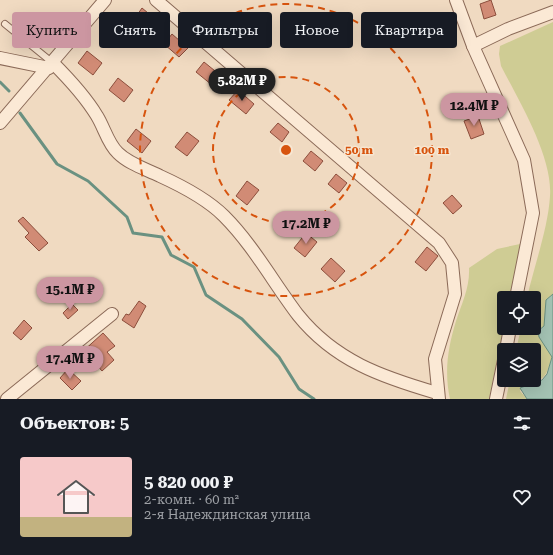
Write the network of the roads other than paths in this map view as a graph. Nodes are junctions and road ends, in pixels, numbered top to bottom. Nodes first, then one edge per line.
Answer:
1 (105, 0) edge
2 (156, 0) edge
3 (456, 0) edge
4 (553, 12) edge
5 (5, 24) dead end
6 (473, 46) junction
7 (0, 58) edge
8 (51, 65) junction
9 (0, 123) edge
10 (517, 291) edge
11 (112, 314) dead end
12 (498, 387) edge
13 (438, 396) edge
14 (7, 399) edge
15 (496, 399) edge

1 - 8 street
2 - 13 street
3 - 6 street
4 - 6 street
5 - 8 lane
6 - 10 street
7 - 8 street
8 - 9 street
8 - 13 street
11 - 14 street
12 - 15 street

